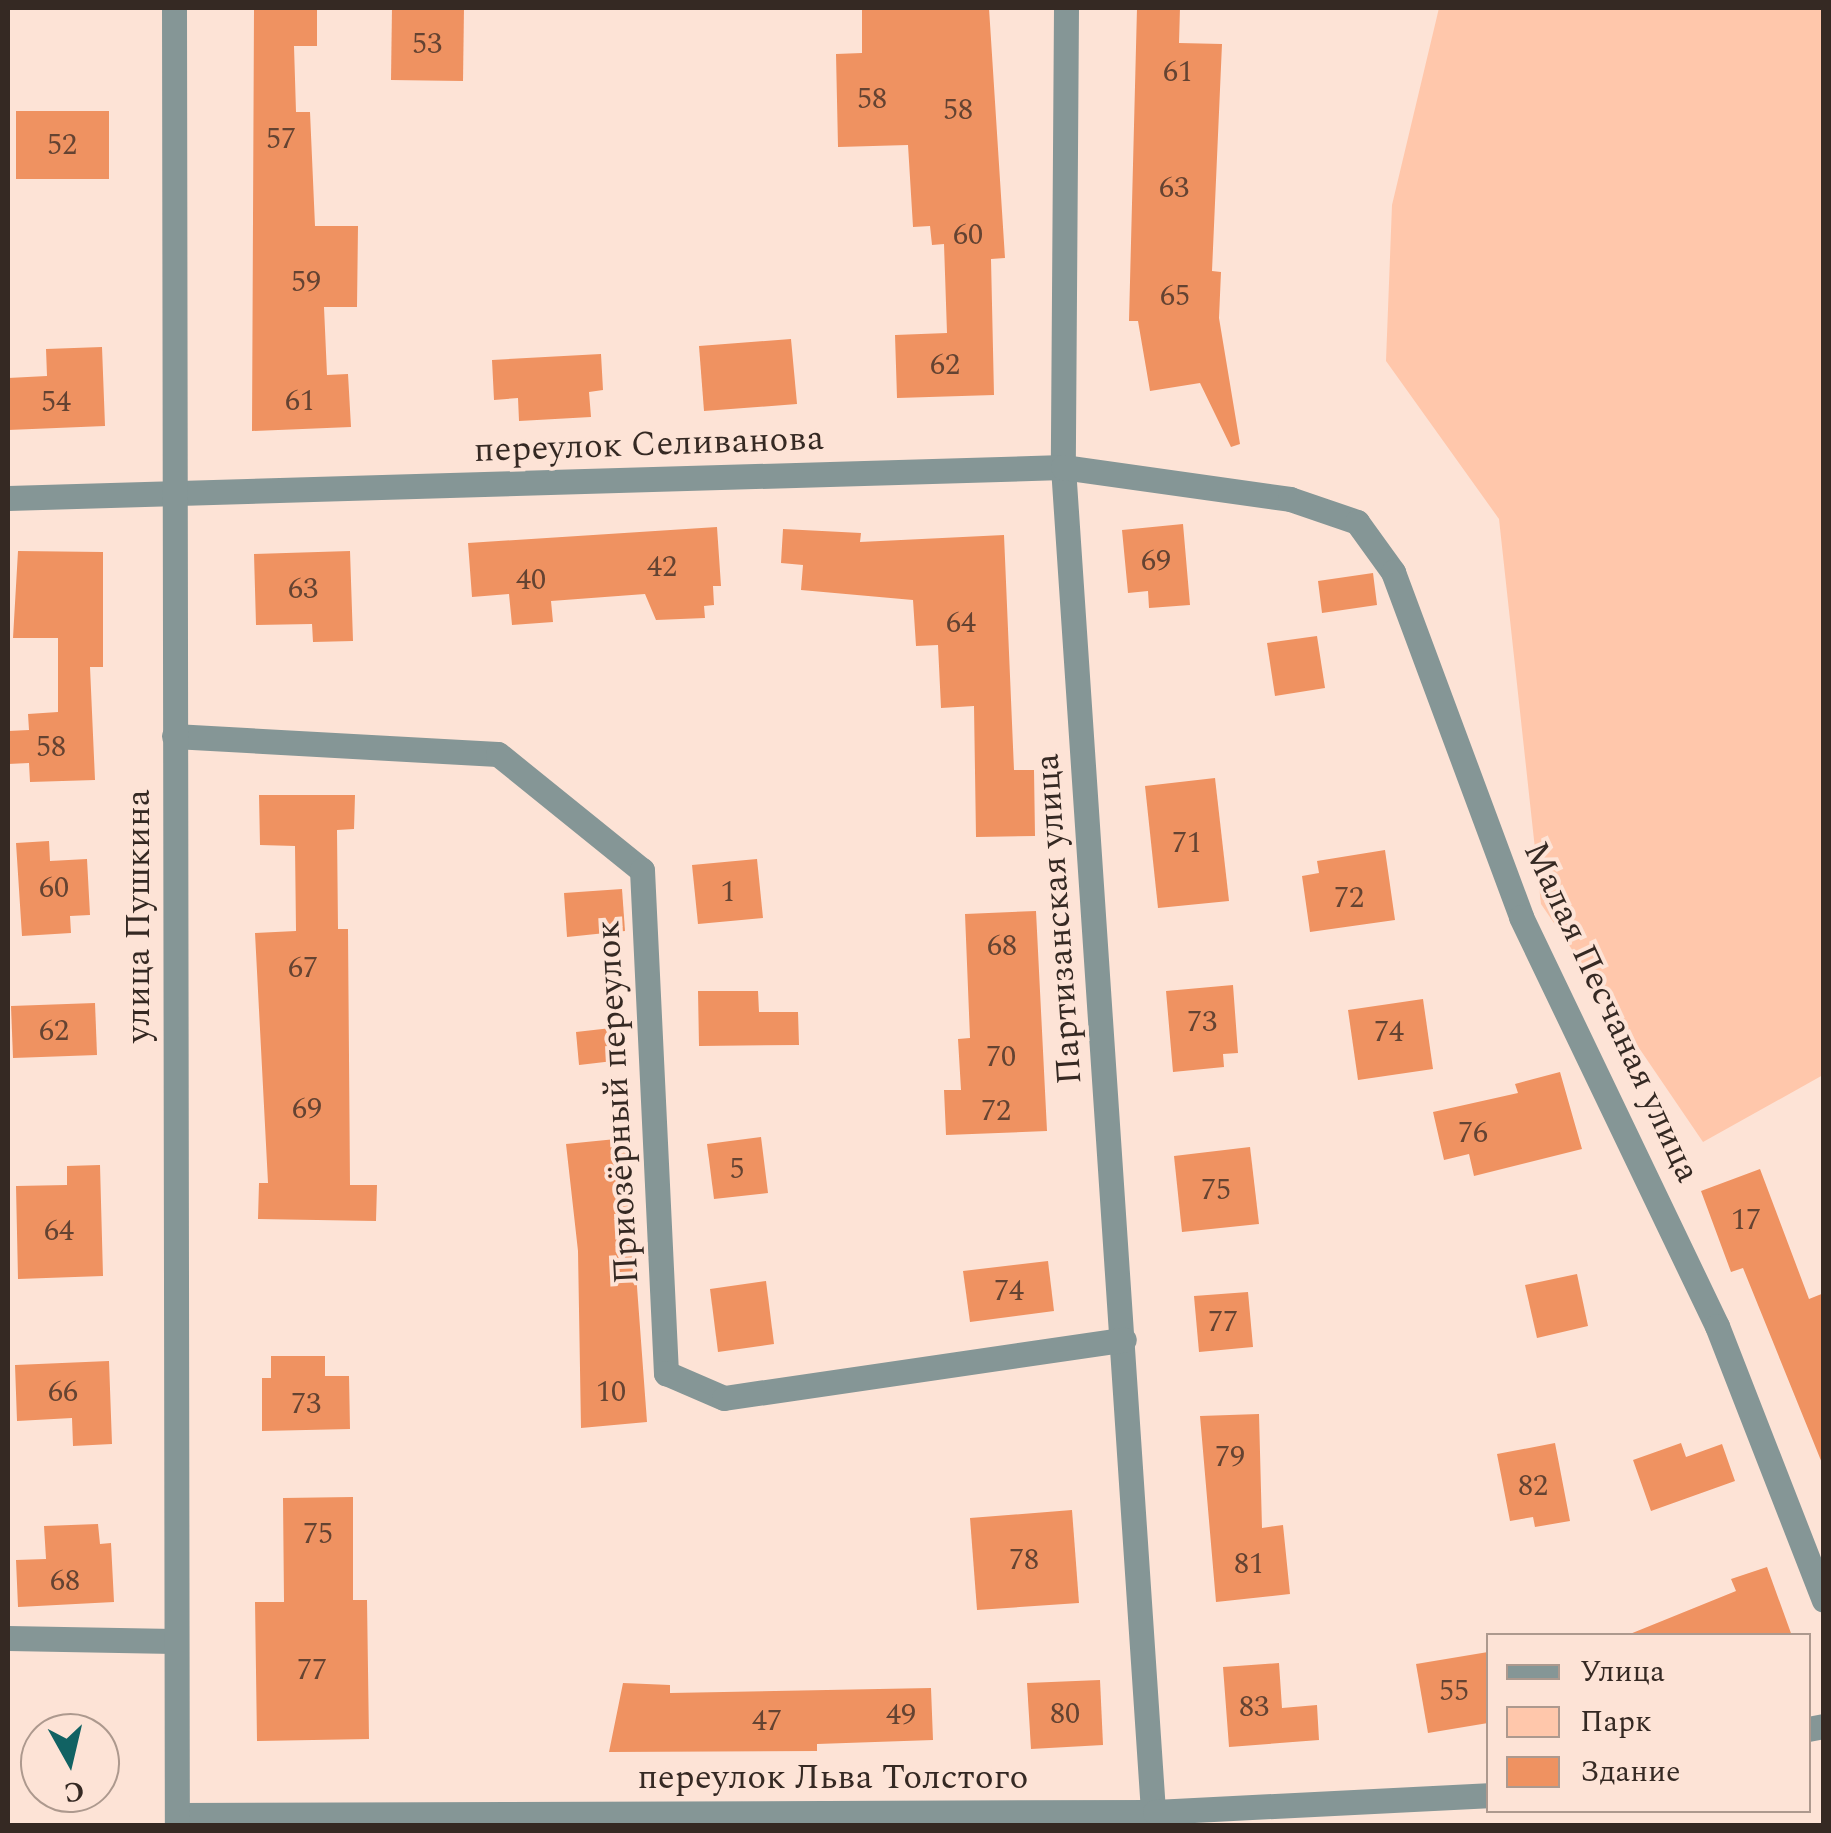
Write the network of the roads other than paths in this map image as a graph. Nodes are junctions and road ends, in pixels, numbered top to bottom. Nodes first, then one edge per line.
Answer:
1 (174, 8) edge
2 (1066, 8) edge
3 (1063, 467) junction
4 (172, 494) junction
5 (8, 498) edge
6 (1290, 499) joint
7 (174, 736) junction
8 (1124, 1340) junction
9 (1824, 1600) edge
10 (8, 1638) edge
11 (174, 1641) junction
12 (1486, 1795) edge
13 (1155, 1819) edge
14 (177, 1820) edge

1 - 4 street, улица Пушкина
2 - 3 street, Партизанская улица
3 - 4 street, переулок Селиванова
3 - 6 street, переулок Селиванова
3 - 8 street, Партизанская улица
4 - 5 street, переулок Селиванова
4 - 7 street, улица Пушкина
6 - 9 street, Малая Песчаная улица
7 - 8 street, Приозёрный переулок
7 - 11 street, улица Пушкина
8 - 13 street, Партизанская улица
10 - 11 street
11 - 14 street, улица Пушкина
12 - 13 street, переулок Льва Толстого
13 - 14 street, переулок Льва Толстого

